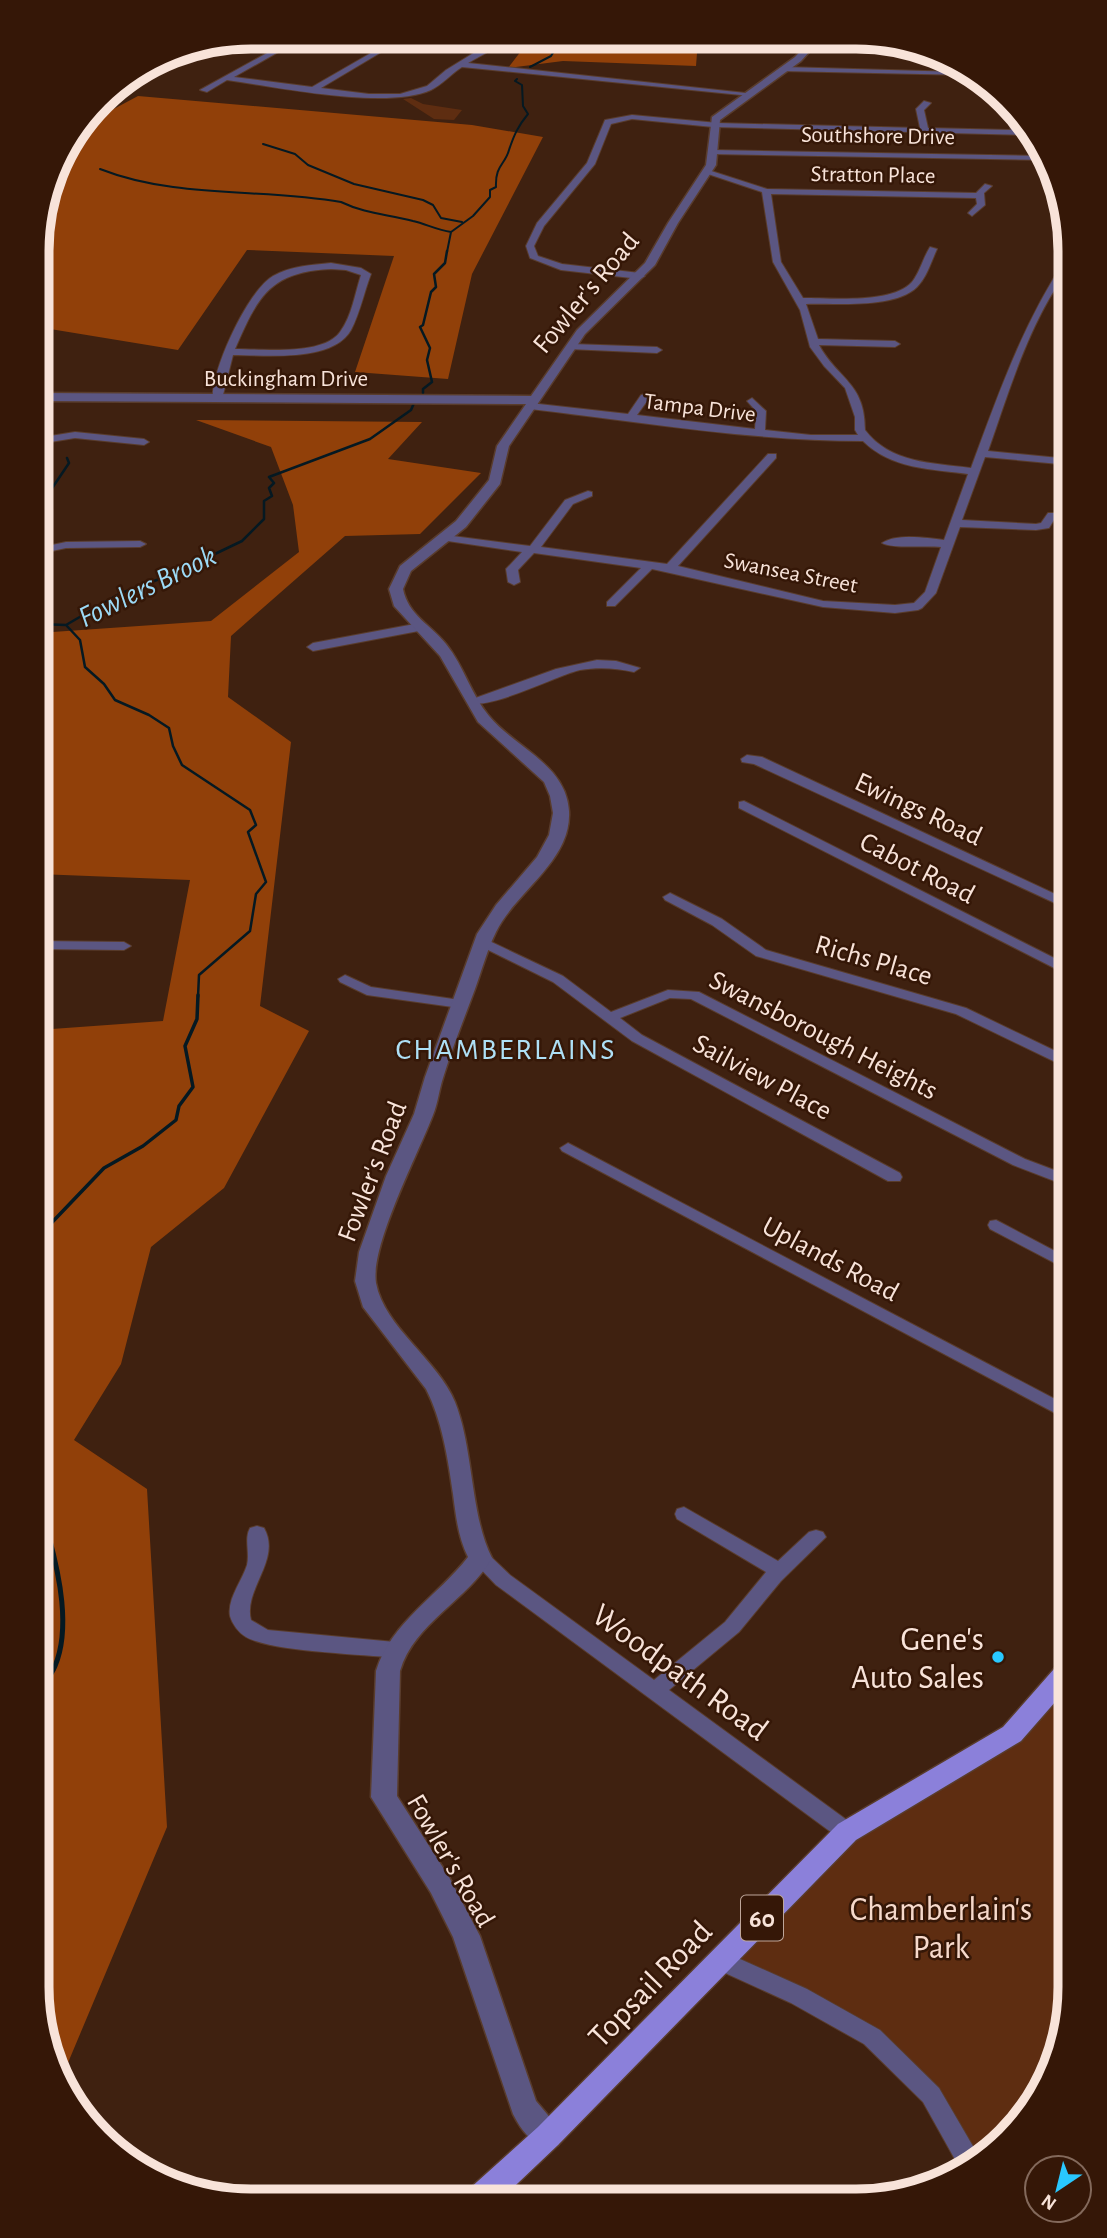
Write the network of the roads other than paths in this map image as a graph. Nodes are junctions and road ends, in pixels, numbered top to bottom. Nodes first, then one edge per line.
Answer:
1 (279, 49) edge
2 (383, 49) edge
3 (485, 49) edge
4 (806, 49) edge
5 (461, 65) junction
6 (784, 69) junction
7 (951, 74) edge
8 (225, 78) junction
9 (312, 89) junction
10 (204, 90) dead end
11 (751, 94) junction
12 (303, 95) dead end
13 (927, 103) dead end
14 (714, 124) junction
15 (1013, 124) edge
16 (925, 131) junction
17 (1015, 132) junction
18 (1019, 132) edge
19 (1035, 158) edge
20 (711, 162) junction
21 (989, 186) dead end
22 (766, 191) junction
23 (980, 196) junction
24 (972, 213) dead end
25 (933, 248) dead end
26 (640, 276) junction
27 (1058, 278) edge
28 (800, 302) junction
29 (813, 342) junction
30 (895, 344) dead end
31 (572, 347) junction
32 (657, 350) dead end
33 (229, 352) junction
34 (49, 397) edge
35 (645, 397) dead end
36 (217, 399) junction
37 (752, 401) dead end
38 (532, 403) junction
39 (630, 418) junction
40 (760, 433) junction
41 (866, 438) junction
42 (49, 439) edge
43 (144, 442) dead end
44 (981, 453) junction
45 (772, 456) dead end
46 (1058, 461) edge
47 (973, 472) junction
48 (588, 494) dead end
49 (1052, 515) dead end
50 (951, 533) junction
51 (445, 538) junction
52 (888, 543) dead end
53 (140, 544) dead end
54 (49, 549) edge
55 (532, 550) junction
56 (650, 565) junction
57 (670, 568) junction
58 (514, 582) dead end
59 (611, 604) dead end
60 (420, 627) junction
61 (313, 647) dead end
62 (634, 668) dead end
63 (473, 701) junction
64 (747, 759) dead end
65 (744, 805) dead end
66 (670, 897) dead end
67 (1058, 900) edge
68 (483, 942) junction
69 (49, 946) edge
70 (124, 946) dead end
71 (1058, 966) edge
72 (345, 979) dead end
73 (460, 1004) junction
74 (611, 1017) junction
75 (1058, 1058) edge
76 (568, 1148) dead end
77 (894, 1177) dead end
78 (1058, 1177) edge
79 (996, 1225) dead end
80 (1058, 1259) edge
81 (1058, 1409) edge
82 (684, 1514) dead end
83 (257, 1533) dead end
84 (816, 1537) dead end
85 (480, 1558) junction
86 (779, 1571) junction
87 (395, 1650) junction
88 (1058, 1682) edge
89 (654, 1691) junction
90 (847, 1832) junction
91 (720, 1960) junction
92 (548, 2136) junction
93 (966, 2156) edge
94 (491, 2189) edge

1 - 8 street
2 - 9 street
3 - 5 street
4 - 6 street
5 - 9 street
5 - 11 street
6 - 7 street
6 - 11 street
8 - 9 street
8 - 10 street
9 - 12 street
11 - 14 street
13 - 16 street
14 - 16 street
14 - 20 street
14 - 26 street
15 - 17 street
16 - 17 street
17 - 18 street
19 - 20 street, Southshore Drive
20 - 22 street, Stratton Place
20 - 26 street, Fowler's Road
21 - 23 street
22 - 23 street, Stratton Place
22 - 28 street
23 - 24 street
25 - 28 street
26 - 31 street, Fowler's Road
27 - 44 street, Swansea Street
28 - 29 street
29 - 30 street
29 - 41 street
31 - 32 street
31 - 38 street, Fowler's Road
33 - 33 street
33 - 36 street
34 - 36 street, Buckingham Drive
35 - 39 street
36 - 38 street, Buckingham Drive
37 - 40 street
38 - 39 street, Tampa Drive
38 - 51 street, Fowler's Road
39 - 40 street, Tampa Drive
40 - 41 street, Tampa Drive
41 - 47 street
42 - 43 street
44 - 46 street
44 - 47 street, Swansea Street
45 - 57 street
47 - 50 street, Swansea Street
48 - 55 street
49 - 50 street
50 - 52 street
50 - 57 street, Swansea Street
51 - 55 street, Swansea Street
51 - 60 street, Fowler's Road
53 - 54 street
55 - 56 street, Swansea Street
55 - 58 street
56 - 57 street, Swansea Street
56 - 59 street
60 - 61 street
60 - 63 street, Fowler's Road
62 - 63 street
63 - 68 street, Fowler's Road
64 - 67 street, Ewings Road
65 - 71 street, Cabot Road
66 - 75 street, Richs Place
68 - 73 street, Fowler's Road
68 - 74 street
69 - 70 street
72 - 73 street
73 - 85 street, Fowler's Road
74 - 77 street, Sailview Place
74 - 78 street, Swansborough Heights
76 - 81 street, Uplands Road
79 - 80 street
82 - 86 street
83 - 87 street
84 - 86 street
85 - 87 street
85 - 89 street, Woodpath Road
86 - 89 street
87 - 92 street, Fowler's Road
88 - 90 main road, Topsail Road / 60
89 - 90 street, Woodpath Road
90 - 91 main road, Topsail Road / 60
91 - 92 main road, Topsail Road / 60
91 - 93 street
92 - 94 main road, Topsail Road / 60

